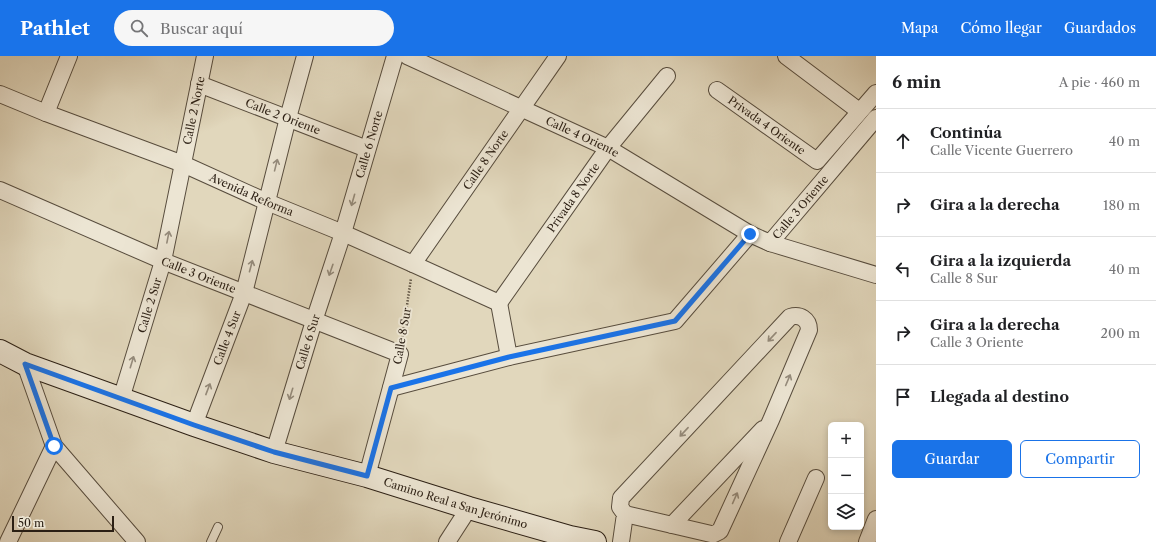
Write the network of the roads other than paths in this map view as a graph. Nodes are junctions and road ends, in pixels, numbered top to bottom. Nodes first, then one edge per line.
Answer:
1 (68, 56) edge
2 (205, 56) edge
3 (305, 56) edge
4 (395, 56) edge
5 (406, 56) edge
6 (558, 56) edge
7 (786, 56) edge
8 (667, 76) dead end
9 (199, 84) junction
10 (717, 90) dead end
11 (876, 93) edge
12 (0, 94) edge
13 (521, 108) junction
14 (859, 111) junction
15 (46, 113) junction
16 (288, 118) junction
17 (876, 118) edge
18 (608, 148) junction
19 (367, 149) junction
20 (183, 164) junction
21 (0, 190) edge
22 (267, 202) junction
23 (343, 233) junction
24 (750, 234) junction
25 (770, 243) junction
26 (163, 261) junction
27 (413, 264) junction
28 (876, 275) edge
29 (244, 293) junction
30 (499, 303) junction
31 (314, 321) junction
32 (0, 351) edge
33 (400, 354) joint
34 (509, 357) junction
35 (25, 364) junction
36 (391, 388) junction
37 (121, 399) junction
38 (771, 420) junction
39 (194, 425) junction
40 (54, 446) junction
41 (274, 452) junction
42 (367, 476) junction
43 (816, 478) dead end
44 (469, 508) junction
45 (624, 514) junction
46 (876, 519) edge
47 (672, 525) junction
48 (218, 527) dead end
49 (6, 538) edge
50 (569, 540) edge
51 (137, 542) edge
52 (212, 542) edge
53 (447, 542) edge
54 (595, 542) edge
55 (621, 542) edge
56 (788, 542) edge
57 (867, 542) edge

1 - 15 street
2 - 9 street, Calle 2 Norte
3 - 16 street, Calle 4 Sur
4 - 19 street, Calle 6 Norte
5 - 13 street, Calle 4 Oriente
6 - 13 street, Calle 8 Norte
7 - 14 street
8 - 18 street, Privada 8 Norte
9 - 16 street, Calle 2 Oriente
9 - 20 street, Calle 2 Norte
10 - 14 street, Privada 4 Oriente
11 - 14 street
12 - 15 street, Avenida Reforma
13 - 18 street, Calle 4 Oriente
13 - 27 street, Calle 8 Norte
15 - 20 street, Avenida Reforma
16 - 19 street, Calle 2 Oriente
22 -> 16 street, Calle 4 Sur
17 - 25 street, Calle 3 Oriente
18 - 24 street, Calle 4 Oriente
18 - 30 street, Privada 8 Norte
19 -> 23 street, Calle 6 Norte
20 - 22 street, Avenida Reforma
26 -> 20 street, Calle 2 Sur
21 - 26 street, Calle 3 Oriente
22 - 23 street, Avenida Reforma
29 -> 22 street, Calle 4 Sur
23 - 27 street, Avenida Reforma
23 -> 31 street, Calle 6 Sur
24 - 25 street, Calle 3 Oriente
24 - 34 street
25 - 28 street
26 - 29 street, Calle 3 Oriente
37 -> 26 street, Calle 2 Sur
27 - 30 street, Avenida Reforma
29 - 31 street, Calle 3 Oriente
39 -> 29 street, Calle 4 Sur
30 - 34 street
31 - 33 street, Calle 3 Oriente
31 -> 41 street, Calle 6 Sur
32 - 35 street, Camino Real a San Jerónimo
33 - 36 street, Calle 8 Sur
34 - 36 street
35 - 37 street, Camino Real a San Jerónimo
35 - 40 street
36 - 42 street, Calle 8 Sur
37 - 39 street, Camino Real a San Jerónimo
38 -> 45 street
38 - 47 street
47 -> 38 street
39 - 41 street, Camino Real a San Jerónimo
40 - 49 street
40 - 51 street
41 - 42 street, Camino Real a San Jerónimo
42 - 44 street, Camino Real a San Jerónimo
43 - 56 street
44 - 50 street, Camino Real a San Jerónimo
44 - 53 street
45 - 47 street
45 - 55 street
46 - 57 street
48 - 52 lane
50 - 54 street, Camino Real a San Jerónimo

